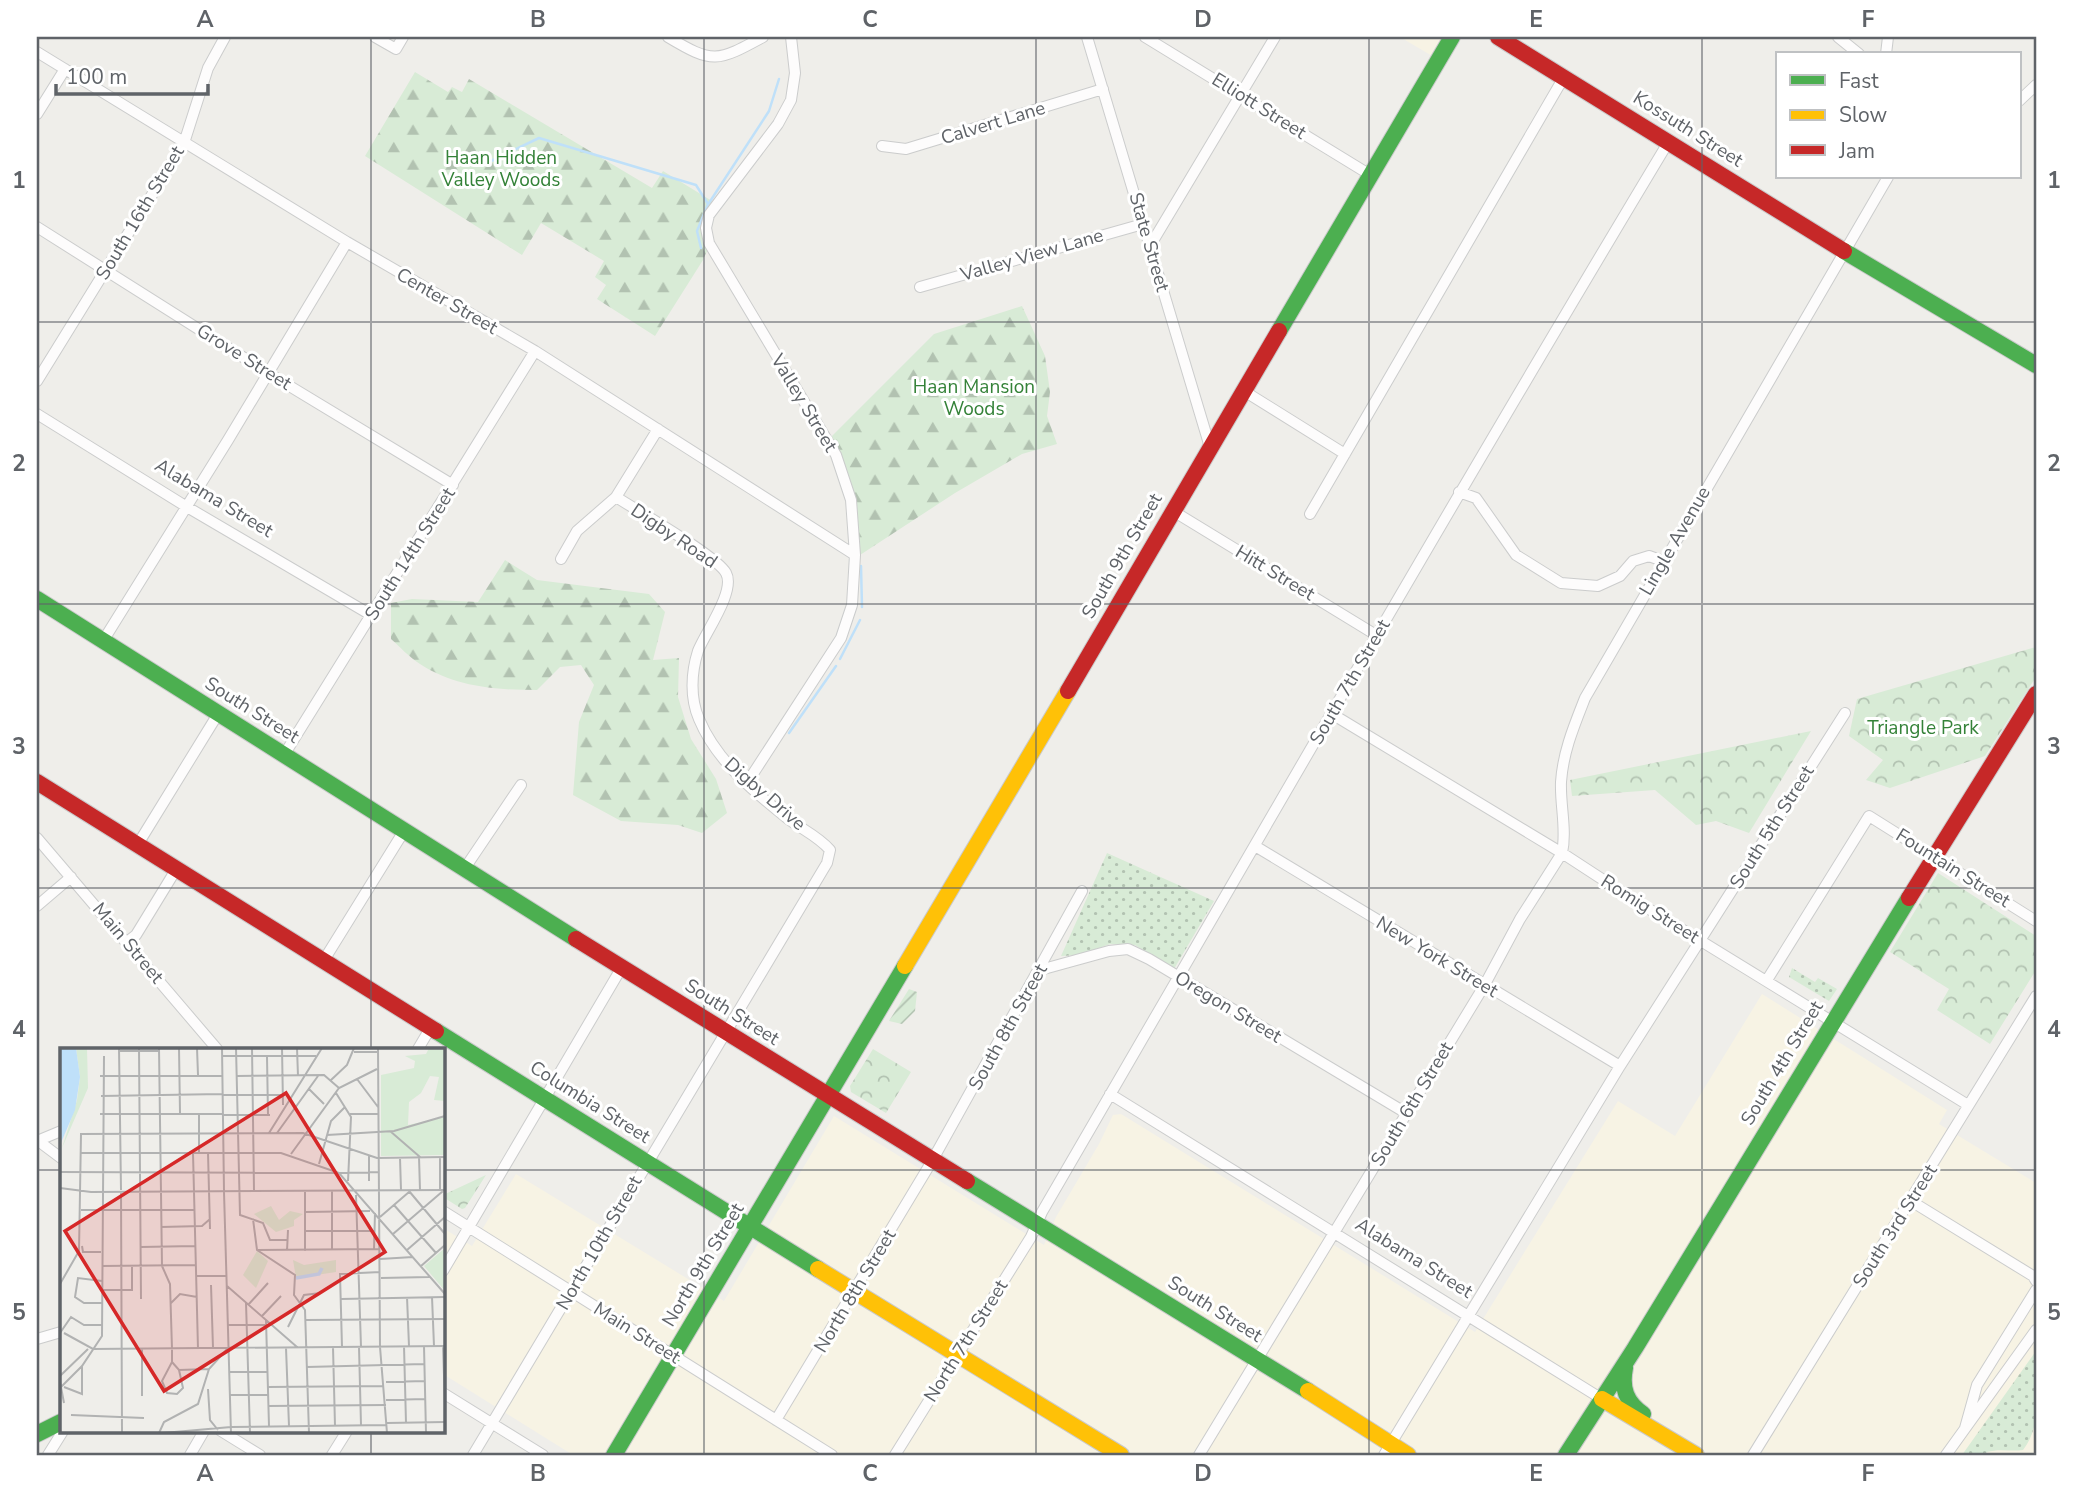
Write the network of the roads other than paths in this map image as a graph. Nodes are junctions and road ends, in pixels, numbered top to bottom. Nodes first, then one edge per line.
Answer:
1 (225, 37) edge
2 (375, 37) edge
3 (403, 37) edge
4 (668, 37) edge
5 (763, 37) edge
6 (791, 37) edge
7 (1145, 37) edge
8 (1275, 37) edge
9 (1452, 37) edge
10 (1498, 37) edge
11 (1838, 37) edge
12 (1089, 39) edge
13 (37, 52) edge
14 (1857, 52) edge
15 (65, 69) junction
16 (1564, 77) junction
17 (2036, 85) edge
18 (1103, 89) junction
19 (1241, 95) junction
20 (2021, 99) edge
21 (37, 114) edge
22 (1669, 141) junction
23 (184, 143) junction
24 (883, 146) dead end
25 (1373, 176) junction
26 (1887, 178) edge
27 (1143, 224) junction
28 (37, 227) edge
29 (347, 242) junction
30 (1150, 246) junction
31 (1844, 251) junction
32 (106, 270) junction
33 (920, 287) dead end
34 (535, 351) junction
35 (2036, 365) edge
36 (268, 373) junction
37 (37, 380) edge
38 (1244, 391) junction
39 (37, 414) edge
40 (658, 429) junction
41 (1210, 447) junction
42 (1345, 454) junction
43 (453, 485) junction
44 (1459, 492) junction
45 (616, 497) junction
46 (187, 507) junction
47 (1173, 511) junction
48 (1310, 514) dead end
49 (855, 555) junction
50 (561, 559) dead end
51 (1663, 561) junction
52 (37, 599) edge
53 (371, 615) junction
54 (1376, 635) junction
55 (103, 640) junction
56 (692, 694) joint
57 (2036, 694) edge
58 (1844, 713) dead end
59 (218, 714) junction
60 (1332, 714) junction
61 (284, 755) junction
62 (37, 782) edge
63 (747, 783) junction
64 (521, 785) dead end
65 (404, 831) junction
66 (37, 838) edge
67 (138, 845) junction
68 (1255, 846) junction
69 (830, 850) joint
70 (1562, 850) junction
71 (1935, 856) junction
72 (177, 868) junction
73 (464, 869) junction
74 (71, 877) junction
75 (1082, 891) dead end
76 (37, 906) edge
77 (2036, 921) edge
78 (1701, 941) junction
79 (127, 942) junction
80 (324, 960) junction
81 (622, 967) junction
82 (1040, 970) junction
83 (1178, 977) junction
84 (1767, 980) junction
85 (1484, 986) junction
86 (2035, 999) edge
87 (1832, 1021) junction
88 (431, 1027) junction
89 (727, 1033) junction
90 (216, 1048) edge
91 (419, 1048) edge
92 (1620, 1066) junction
93 (1111, 1094) junction
94 (828, 1096) junction
95 (545, 1099) junction
96 (1968, 1105) junction
97 (1406, 1113) junction
98 (60, 1131) edge
99 (37, 1141) edge
100 (60, 1157) edge
101 (932, 1161) junction
102 (647, 1162) junction
103 (1911, 1201) junction
104 (444, 1211) edge
105 (1036, 1225) junction
106 (469, 1227) junction
107 (751, 1227) junction
108 (1334, 1233) junction
109 (444, 1269) edge
110 (2036, 1281) edge
111 (2036, 1290) edge
112 (855, 1291) junction
113 (570, 1292) junction
114 (1468, 1316) junction
115 (2036, 1330) edge
116 (60, 1332) edge
117 (37, 1339) edge
118 (957, 1355) junction
119 (673, 1356) junction
120 (1256, 1359) junction
121 (1628, 1359) junction
122 (444, 1394) edge
123 (1602, 1399) junction
124 (776, 1420) junction
125 (60, 1422) edge
126 (492, 1423) junction
127 (1965, 1428) junction
128 (63, 1432) edge
129 (203, 1432) edge
130 (223, 1432) edge
131 (346, 1432) edge
132 (1660, 1433) junction
133 (37, 1434) edge
134 (1387, 1450) edge
135 (48, 1455) edge
136 (190, 1455) edge
137 (260, 1455) edge
138 (332, 1455) edge
139 (473, 1455) edge
140 (544, 1455) edge
141 (614, 1455) edge
142 (832, 1455) edge
143 (895, 1455) edge
144 (1121, 1455) edge
145 (1199, 1455) edge
146 (1408, 1455) edge
147 (1566, 1455) edge
148 (1696, 1455) edge
149 (1753, 1455) edge
150 (1946, 1455) edge

1 - 23 street, South 16th Street
2 - 3 street
4 - 5 street
6 - 49 street, Valley Street
7 - 19 street, Elliott Street
8 - 19 street
9 - 25 main road, South 9th Street
10 - 16 main road, Kossuth Street
11 - 14 street
12 - 18 street, State Street
13 - 15 street, Center Street
15 - 21 street
15 - 23 street, Center Street
16 - 22 main road, Kossuth Street
16 - 42 street
17 - 20 street
18 - 24 street, Calvert Lane
18 - 27 street, State Street
19 - 25 street, Elliott Street
19 - 30 street
22 - 31 main road, Kossuth Street
22 - 44 street, South 7th Street
23 - 29 street, Center Street
23 - 32 street, South 16th Street
25 - 38 main road, South 9th Street
26 - 31 street, Lingle Avenue
27 - 30 street, State Street
27 - 33 street, Valley View Lane
28 - 32 street, Grove Street
29 - 34 street, Center Street
29 - 36 street
30 - 41 street, State Street
31 - 35 main road, Kossuth Street
31 - 51 street, Lingle Avenue
32 - 36 street, Grove Street
32 - 37 street, South 16th Street
34 - 40 street, Center Street
34 - 43 street, South 14th Street
36 - 43 street, Grove Street
36 - 46 street
38 - 41 main road, South 9th Street
38 - 42 street
39 - 46 street, Alabama Street
40 - 45 street, Digby Road
40 - 49 street, Center Street
41 - 47 main road, South 9th Street
42 - 48 street
43 - 53 street, South 14th Street
44 - 51 street
44 - 54 street, South 7th Street
45 - 50 street
45 - 56 street, Digby Road
46 - 53 street, Alabama Street
46 - 55 street
47 - 54 street, Hitt Street
47 - 94 main road, South 9th Street
49 - 63 street, Valley Street
51 - 70 street, Lingle Avenue
52 - 55 main road, South Street
53 - 61 street, South 14th Street
54 - 60 street, South 7th Street
55 - 59 main road, South Street
56 - 63 street, Digby Drive
57 - 71 main road, South 4th Street
58 - 78 street, South 5th Street
59 - 61 main road, South Street
59 - 67 street
60 - 68 street, South 7th Street
60 - 70 street, Romig Street
61 - 65 main road, South Street
62 - 67 main road, Columbia Street
63 - 69 street, Digby Drive
64 - 73 street
65 - 73 main road, South Street
65 - 80 street
66 - 74 street, Main Street
67 - 72 main road, Columbia Street
68 - 83 street, South 7th Street
68 - 85 street, New York Street
69 - 89 street, North 10th Street
70 - 78 street, Romig Street
70 - 85 street, South 6th Street
71 - 77 street, Fountain Street
71 - 84 street, Fountain Street
71 - 87 main road, South 4th Street
72 - 79 street
72 - 80 main road, Columbia Street
73 - 81 main road, South Street
74 - 76 street
74 - 79 street, Main Street
75 - 82 street, South 8th Street
78 - 84 street, Romig Street
78 - 92 street, South 5th Street
79 - 90 street, Main Street
80 - 88 main road, Columbia Street
81 - 89 main road, South Street
81 - 95 street
82 - 83 street, Oregon Street
82 - 101 street, South 8th Street
83 - 93 street, South 7th Street
83 - 97 street, Oregon Street
84 - 87 street, Romig Street
85 - 92 street, New York Street
85 - 97 street, South 6th Street
86 - 96 street, South 3rd Street
87 - 96 street, Romig Street
87 - 121 main road, South 4th Street
88 - 91 street
88 - 95 main road, Columbia Street
89 - 94 main road, South Street
89 - 102 street, North 10th Street
92 - 114 street, South 5th Street
93 - 105 street, South 7th Street
93 - 108 street, Alabama Street
94 - 101 main road, South Street
94 - 107 main road, North 9th Street
95 - 102 main road, Columbia Street
95 - 106 street
96 - 103 street, South 3rd Street
97 - 108 street, South 6th Street
98 - 99 street
99 - 100 street
101 - 105 main road, South Street
101 - 112 street, North 8th Street
102 - 107 main road, Columbia Street
102 - 113 street, North 10th Street
103 - 110 street
103 - 149 street, South 3rd Street
104 - 106 street, Main Street
105 - 118 street, North 7th Street
105 - 120 main road, South Street
106 - 109 street
106 - 113 street, Main Street
107 - 112 main road, Columbia Street
107 - 119 main road, North 9th Street
108 - 114 street, Alabama Street
108 - 120 street, South 6th Street
111 - 127 street
112 - 118 main road, Columbia Street
112 - 124 street, North 8th Street
113 - 119 street, Main Street
113 - 126 street, North 10th Street
114 - 123 street, Alabama Street
114 - 134 street, South 5th Street
115 - 127 street
116 - 117 street
118 - 143 street, North 7th Street
118 - 144 main road, Columbia Street
119 - 124 street, Main Street
119 - 141 main road, North 9th Street
120 - 134 main road, South Street
120 - 145 street, South 6th Street
121 - 123 main road, South 4th Street
121 - 132 main road
122 - 126 street
123 - 132 main road, Alabama Street
123 - 147 main road, South 4th Street
124 - 142 street, Main Street
125 - 133 main road
126 - 139 street, North 10th Street
126 - 140 street
127 - 150 street
128 - 135 street
129 - 136 street
130 - 137 street
131 - 138 street
132 - 148 main road, Alabama Street
134 - 146 main road, South Street

